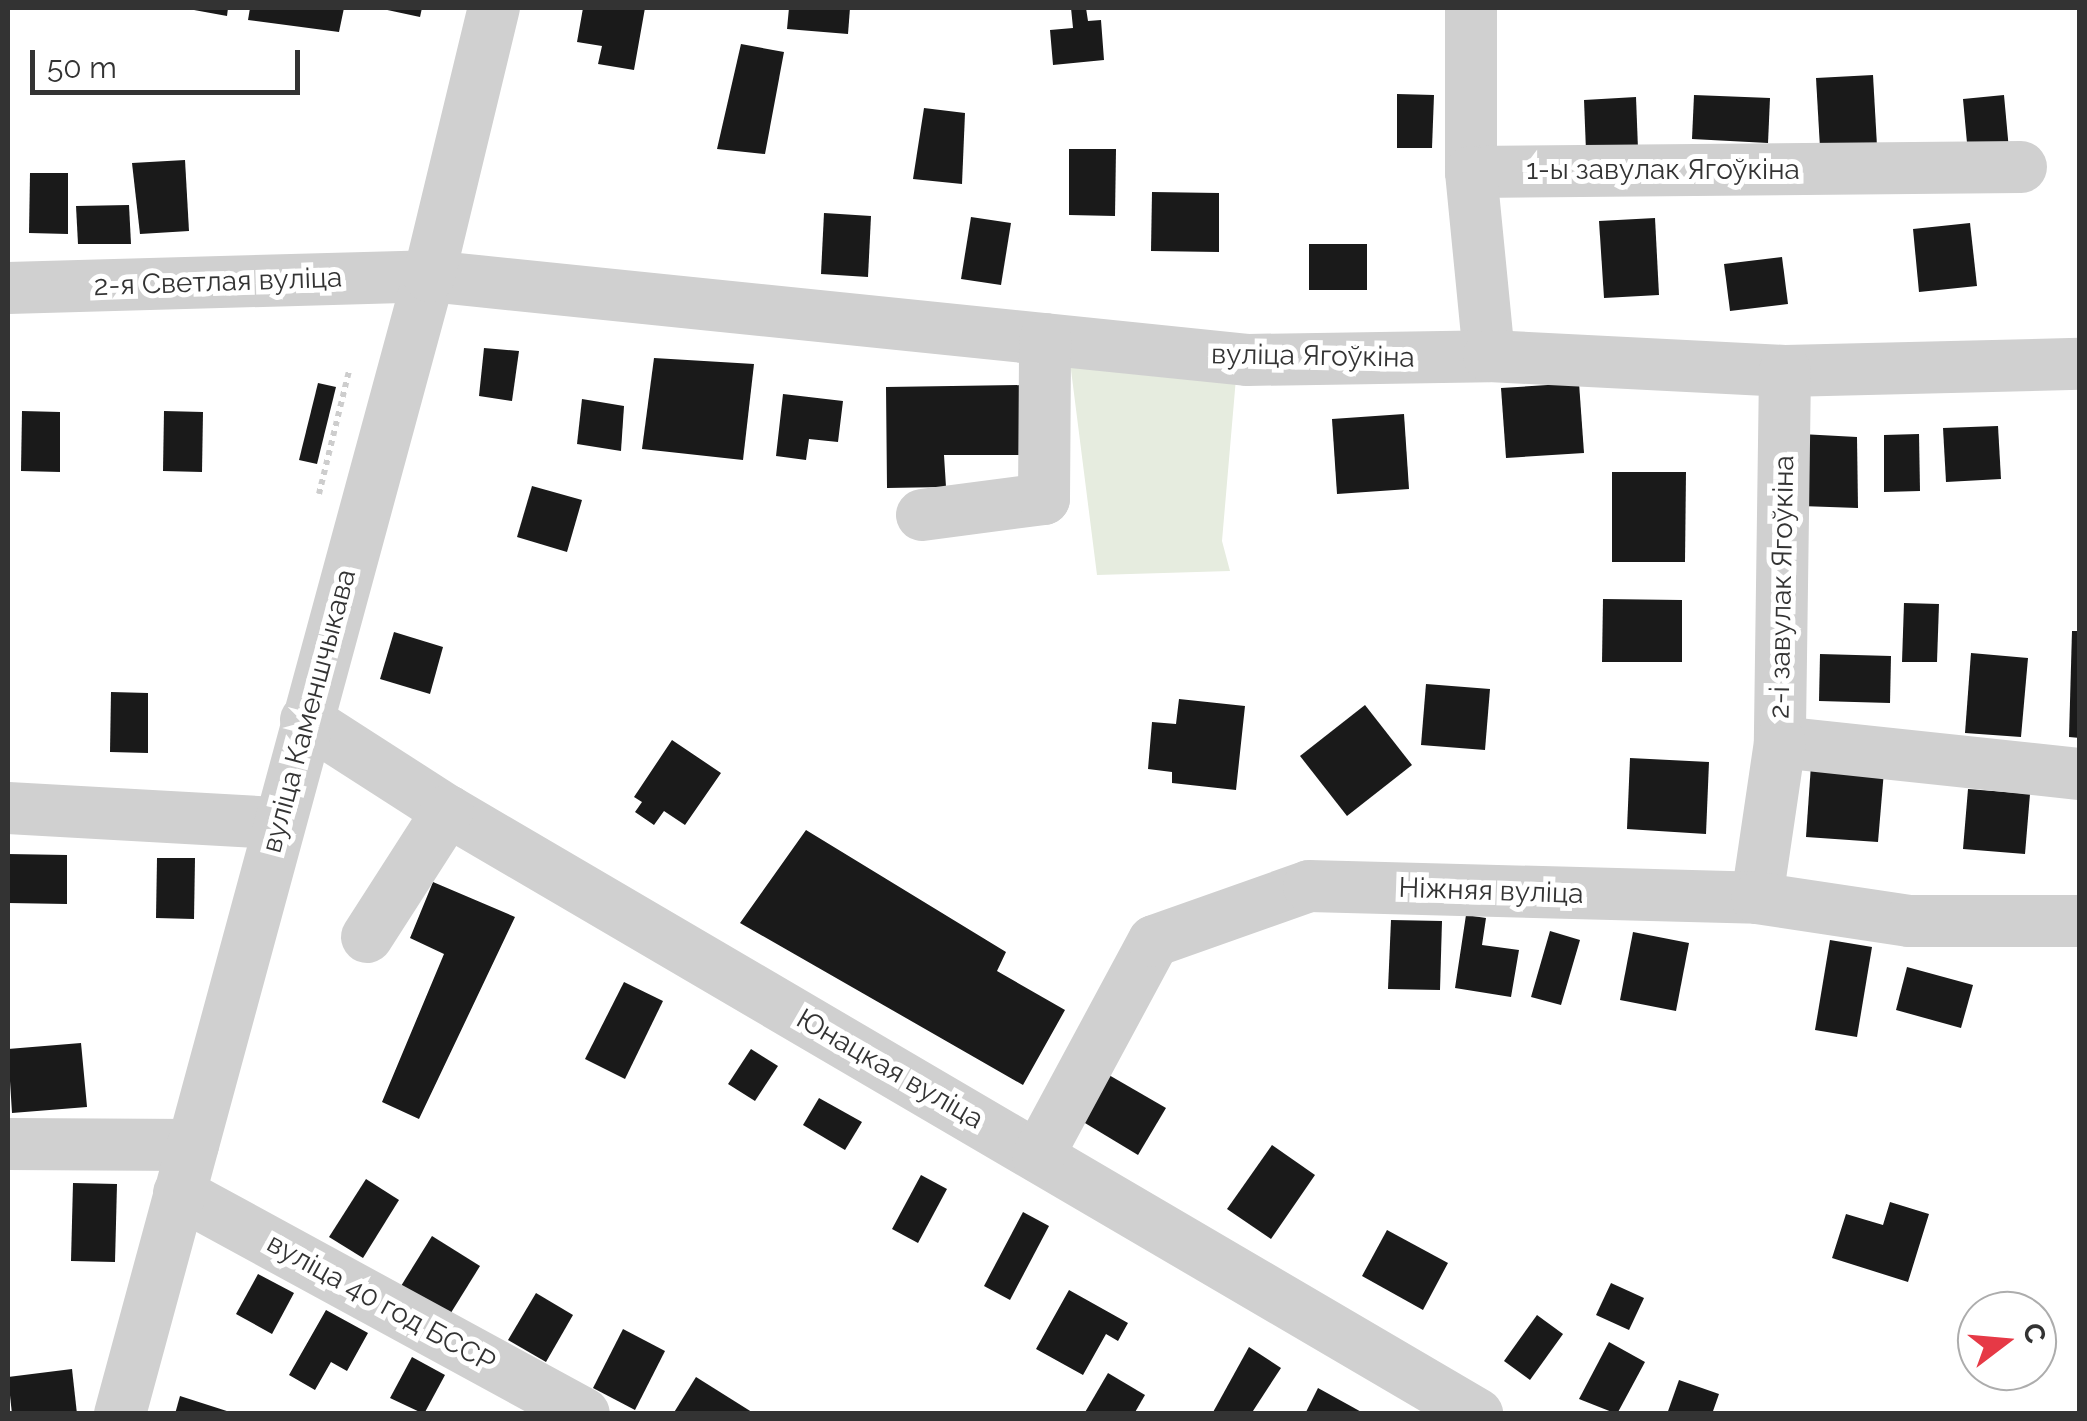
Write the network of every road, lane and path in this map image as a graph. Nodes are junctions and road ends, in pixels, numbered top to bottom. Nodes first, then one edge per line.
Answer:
1 (494, 8) edge
2 (1471, 8) edge
3 (2020, 168) dead end
4 (1471, 172) junction
5 (430, 276) junction
6 (8, 288) edge
7 (1045, 339) junction
8 (1489, 356) junction
9 (2080, 364) edge
10 (349, 370) dead end
11 (1784, 371) junction
12 (318, 494) dead end
13 (922, 515) dead end
14 (306, 720) junction
15 (1780, 742) junction
16 (2080, 774) edge
17 (8, 808) edge
18 (448, 811) junction
19 (279, 823) junction
20 (1758, 898) junction
21 (2080, 921) edge
22 (367, 937) dead end
23 (8, 1144) edge
24 (1038, 1156) junction
25 (186, 1169) junction
26 (120, 1414) edge
27 (584, 1414) edge
28 (1476, 1414) edge

1 - 5 street, вуліца Каменшчыкава
2 - 4 street
3 - 4 street, 1-ы завулак Ягоўкіна
4 - 8 street
5 - 6 street, 2-я Светлая вуліца
5 - 7 street, вуліца Ягоўкіна
5 - 14 street, вуліца Каменшчыкава
7 - 8 street, вуліца Ягоўкіна
7 - 13 street
8 - 11 street, вуліца Ягоўкіна
9 - 11 street, вуліца Ягоўкіна
10 - 12 path
11 - 15 street, 2-і завулак Ягоўкіна
14 - 18 street, Юнацкая вуліца
14 - 19 street, вуліца Каменшчыкава
15 - 16 street, 2-і завулак Ягоўкіна
15 - 20 street
17 - 19 street
18 - 22 street
18 - 24 street, Юнацкая вуліца
19 - 25 street, вуліца Каменшчыкава
20 - 21 street, Ніжняя вуліца
20 - 24 street, Ніжняя вуліца
23 - 25 street
24 - 28 street, Юнацкая вуліца
25 - 26 street, вуліца Каменшчыкава
25 - 27 street, вуліца 40 год БССР

